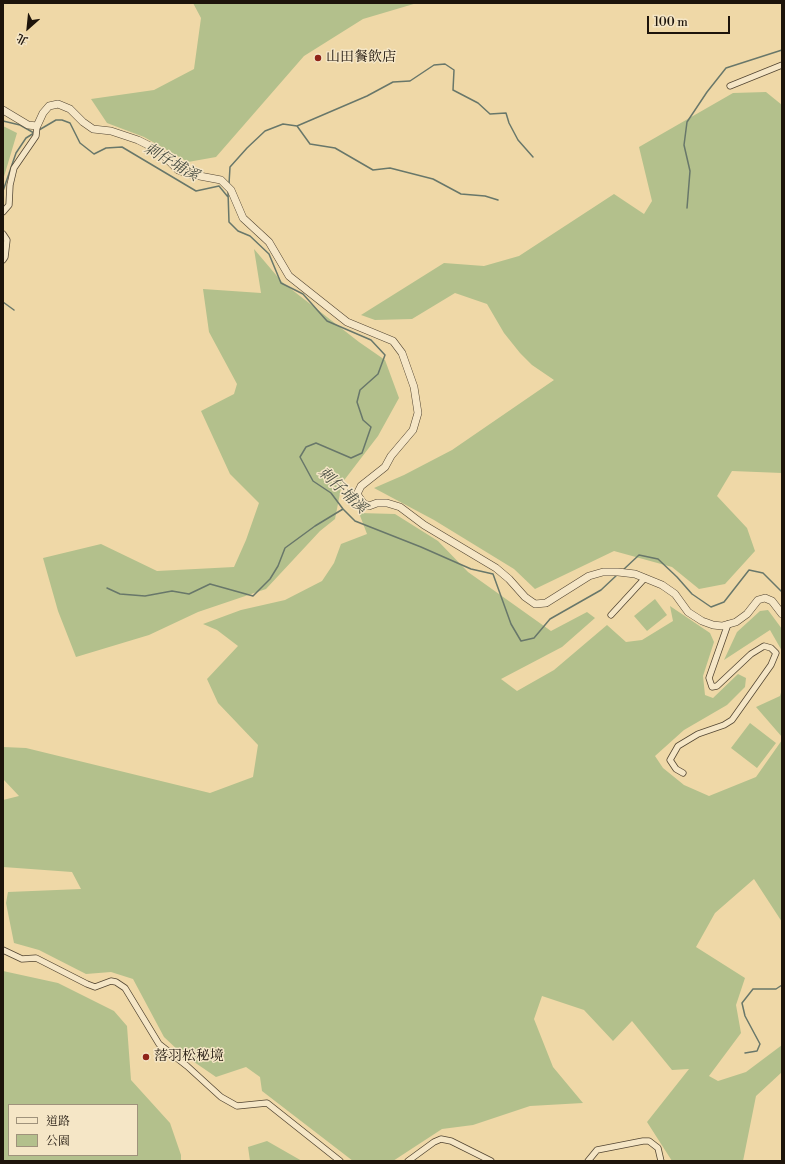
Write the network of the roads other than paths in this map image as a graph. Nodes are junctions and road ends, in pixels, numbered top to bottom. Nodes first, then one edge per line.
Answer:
1 (782, 65) edge
2 (730, 86) dead end
3 (3, 110) edge
4 (37, 126) junction
5 (3, 212) edge
6 (3, 234) edge
7 (3, 260) edge
8 (645, 578) junction
9 (782, 614) edge
10 (611, 615) dead end
11 (728, 624) junction
12 (683, 773) dead end
13 (3, 950) edge
14 (340, 1161) edge
15 (408, 1161) edge
16 (491, 1161) edge
17 (588, 1161) edge
18 (661, 1161) edge

1 - 2 street
3 - 4 street
4 - 5 street
4 - 8 street
6 - 7 street
8 - 10 street
8 - 11 street
9 - 11 street
11 - 12 street
13 - 14 street
15 - 16 street
17 - 18 street

